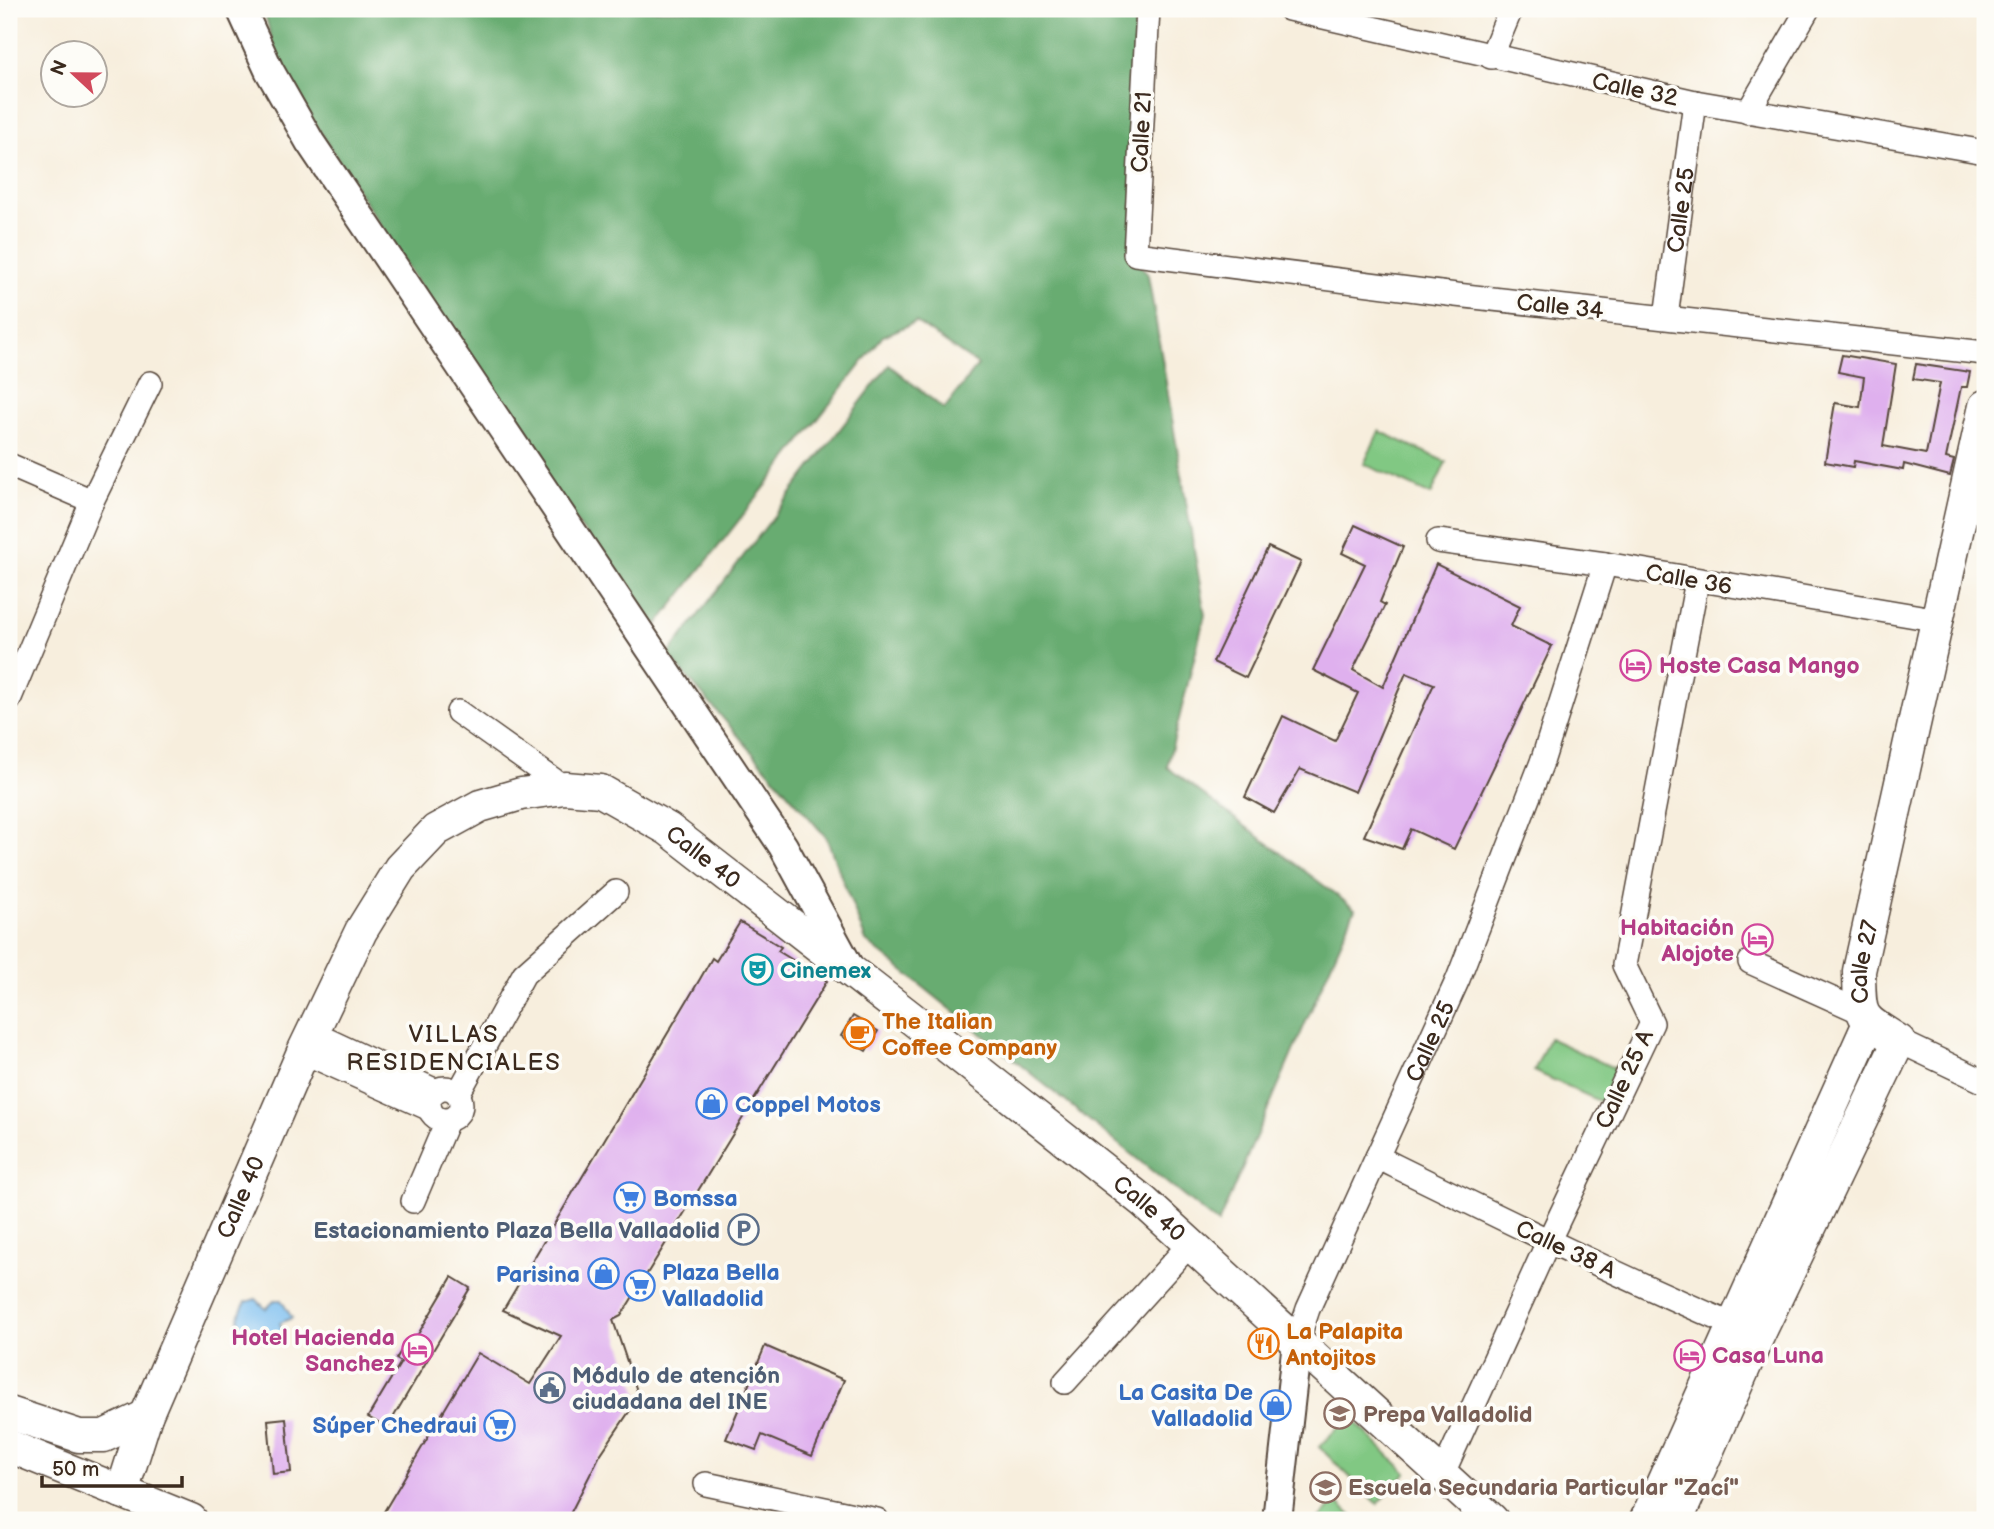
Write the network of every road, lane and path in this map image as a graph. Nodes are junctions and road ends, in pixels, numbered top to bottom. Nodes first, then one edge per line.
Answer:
1 (241, 9) edge
2 (1148, 9) edge
3 (1289, 9) edge
4 (1511, 9) edge
5 (1808, 9) edge
6 (1491, 57) junction
7 (1695, 102) junction
8 (1748, 112) junction
9 (1985, 152) edge
10 (1135, 254) joint
11 (1666, 317) junction
12 (1985, 353) edge
13 (150, 383) dead end
14 (1985, 406) edge
15 (9, 465) edge
16 (92, 500) junction
17 (1438, 541) dead end
18 (1605, 564) junction
19 (1696, 581) junction
20 (1939, 620) junction
21 (9, 700) edge
22 (458, 712) dead end
23 (565, 788) junction
24 (616, 892) dead end
25 (1750, 962) dead end
26 (852, 972) junction
27 (1864, 1017) junction
28 (1899, 1041) junction
29 (307, 1042) junction
30 (1985, 1082) edge
31 (443, 1104) junction
32 (1377, 1157) junction
33 (413, 1201) dead end
34 (1548, 1241) junction
35 (1190, 1244) junction
36 (1745, 1330) junction
37 (1297, 1342) junction
38 (1065, 1382) dead end
39 (9, 1412) edge
40 (146, 1416) junction
41 (9, 1446) edge
42 (1443, 1473) junction
43 (706, 1484) dead end
44 (122, 1492) junction
45 (191, 1520) edge
46 (877, 1520) edge
47 (1277, 1520) edge
48 (1492, 1520) edge
49 (1646, 1520) edge
50 (1677, 1520) edge

1 - 26 street
2 - 10 street, Calle 21
3 - 6 street, Calle 32
4 - 6 street
5 - 8 street
6 - 7 street, Calle 32
7 - 8 street, Calle 32
7 - 11 street, Calle 25
8 - 9 street, Calle 32
10 - 11 street, Calle 34
11 - 12 street, Calle 34
13 - 16 street
14 - 20 main road, Calle 27
15 - 16 street
16 - 21 street
17 - 18 street, Calle 36
18 - 19 street, Calle 36
18 - 32 street, Calle 25
19 - 20 street, Calle 36
19 - 34 street, Calle 25 A
20 - 27 main road, Calle 27
22 - 23 street
23 - 26 main road, Calle 40
23 - 29 main road, Calle 40
24 - 31 street
25 - 27 street
26 - 35 main road, Calle 40
27 - 28 main road
27 - 36 main road, Calle 27
28 - 30 street
28 - 36 main road, Calle 27
29 - 31 street
29 - 40 main road, Calle 40
31 - 33 street
32 - 34 street, Calle 38 A
32 - 37 street, Calle 25
34 - 36 street, Calle 38 A
34 - 42 street, Calle 25 A
35 - 37 main road, Calle 40
35 - 38 street
36 - 49 main road, Calle 27
36 - 50 main road, Calle 27
37 - 42 main road, Calle 40
37 - 47 street, Calle 25
39 - 40 main road
40 - 44 main road, Calle 40
41 - 44 main road
42 - 48 main road, Calle 40
43 - 46 street
44 - 45 main road

